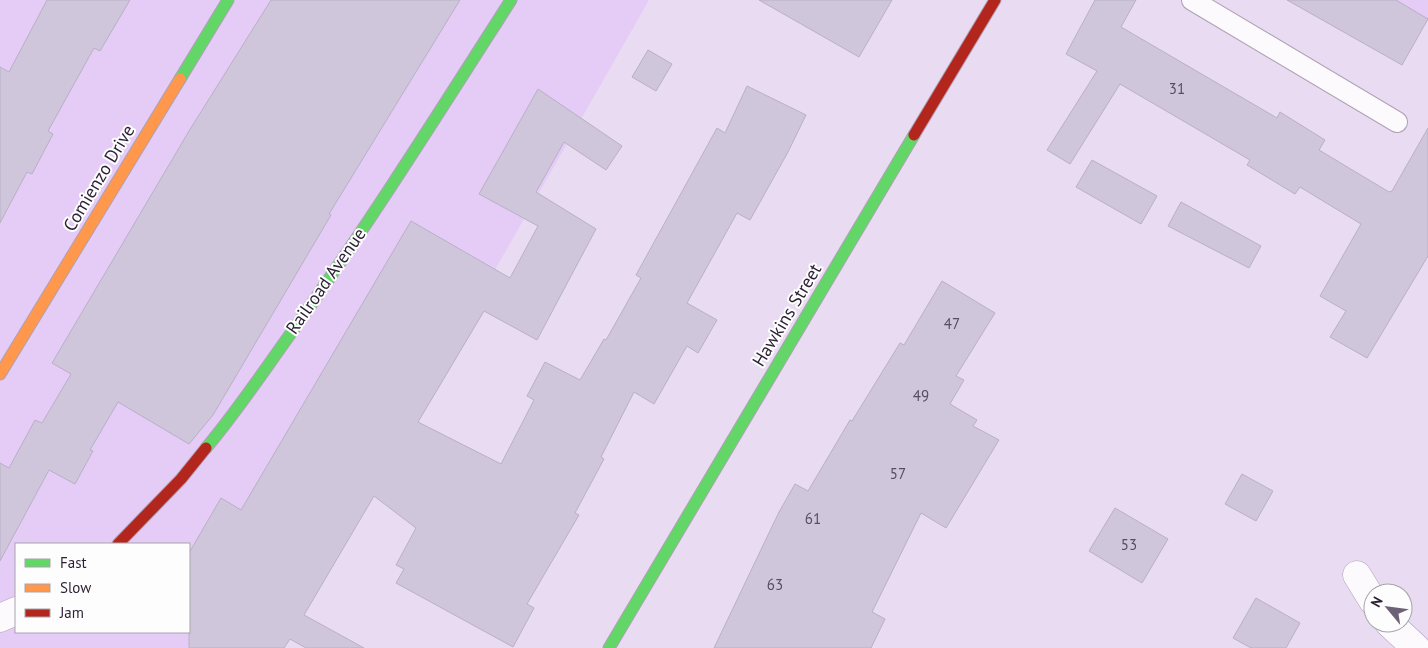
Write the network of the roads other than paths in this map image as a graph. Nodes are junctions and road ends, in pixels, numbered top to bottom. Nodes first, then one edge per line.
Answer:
1 (228, 0) edge
2 (510, 0) edge
3 (995, 0) edge
4 (1192, 0) edge
5 (1397, 122) dead end
6 (0, 374) edge
7 (119, 543) edge
8 (1357, 575) dead end
9 (1363, 585) edge
10 (15, 611) edge
11 (0, 618) edge
12 (1400, 633) edge
13 (608, 648) edge
14 (1416, 648) edge

1 - 6 street, Comienzo Drive
2 - 7 street, Railroad Avenue
3 - 13 street, Hawkins Street
4 - 5 lane
8 - 9 street
10 - 11 street
12 - 14 street

